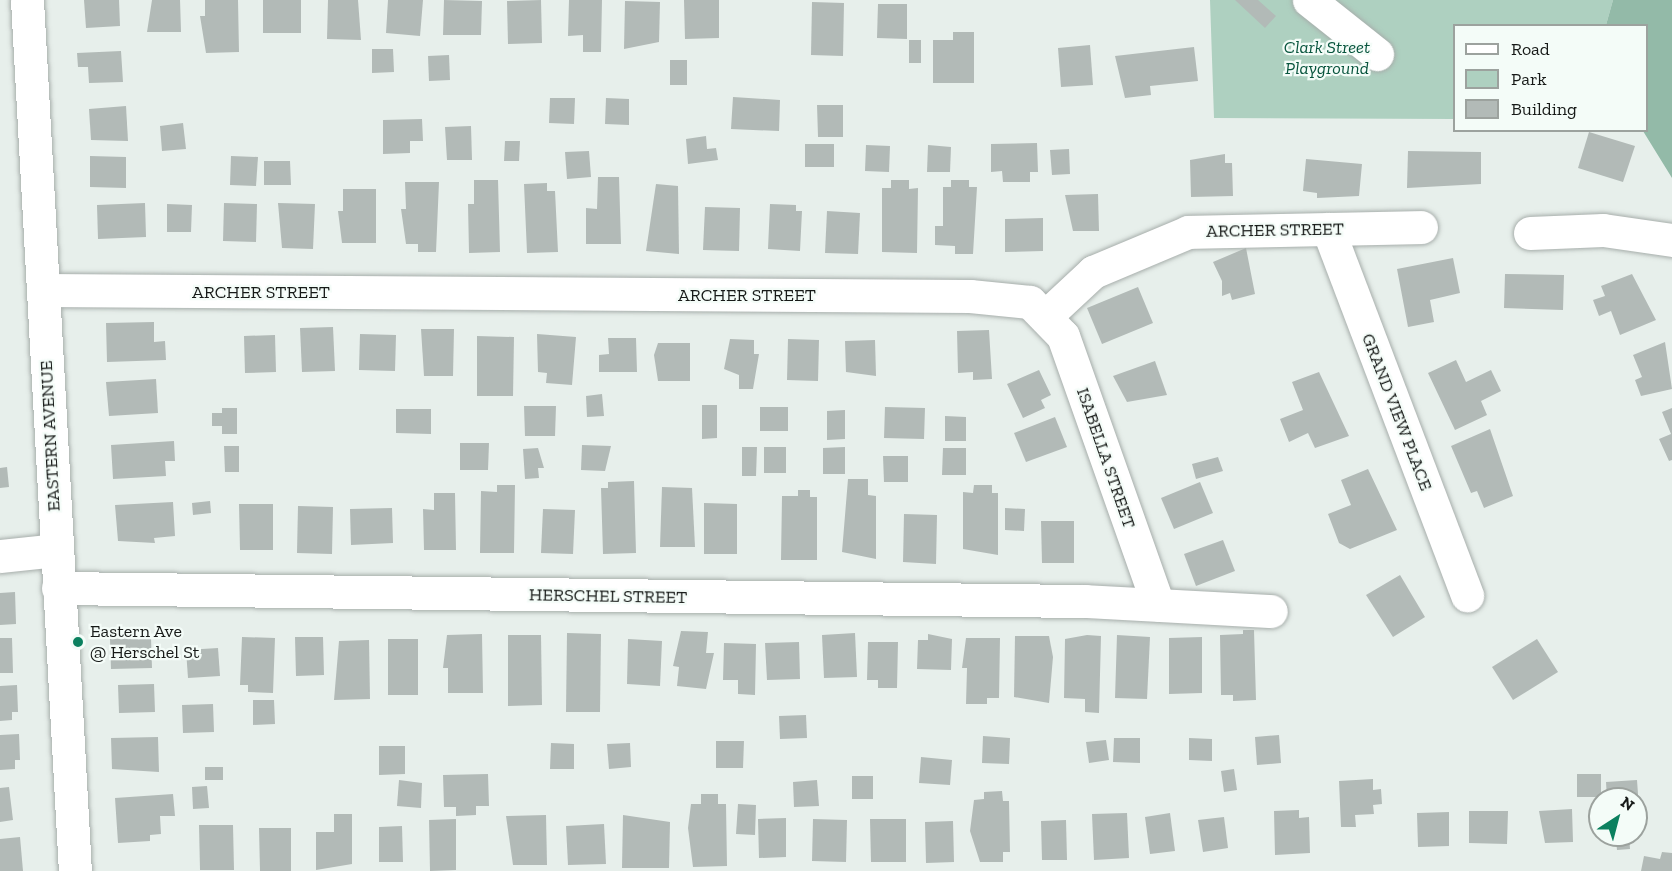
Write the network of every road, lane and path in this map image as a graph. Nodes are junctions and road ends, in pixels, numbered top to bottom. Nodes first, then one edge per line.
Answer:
1 (27, 0) edge
2 (1309, 0) edge
3 (1377, 54) dead end
4 (1421, 227) dead end
5 (1328, 229) junction
6 (1530, 233) dead end
7 (1672, 240) edge
8 (43, 290) junction
9 (1048, 314) junction
10 (56, 550) junction
11 (0, 556) edge
12 (58, 588) junction
13 (1467, 595) dead end
14 (1158, 605) junction
15 (1271, 611) dead end
16 (75, 871) edge

1 - 8 street, EASTERN AVENUE
2 - 3 street
4 - 5 street, ARCHER STREET
5 - 9 street, ARCHER STREET
5 - 13 street, GRAND VIEW PLACE
6 - 7 street
8 - 9 street, ARCHER STREET
8 - 10 street, EASTERN AVENUE
9 - 14 street, ISABELLA STREET
10 - 11 street
10 - 12 street, EASTERN AVENUE
12 - 14 street, HERSCHEL STREET
12 - 16 street, EASTERN AVENUE
14 - 15 street, HERSCHEL STREET

